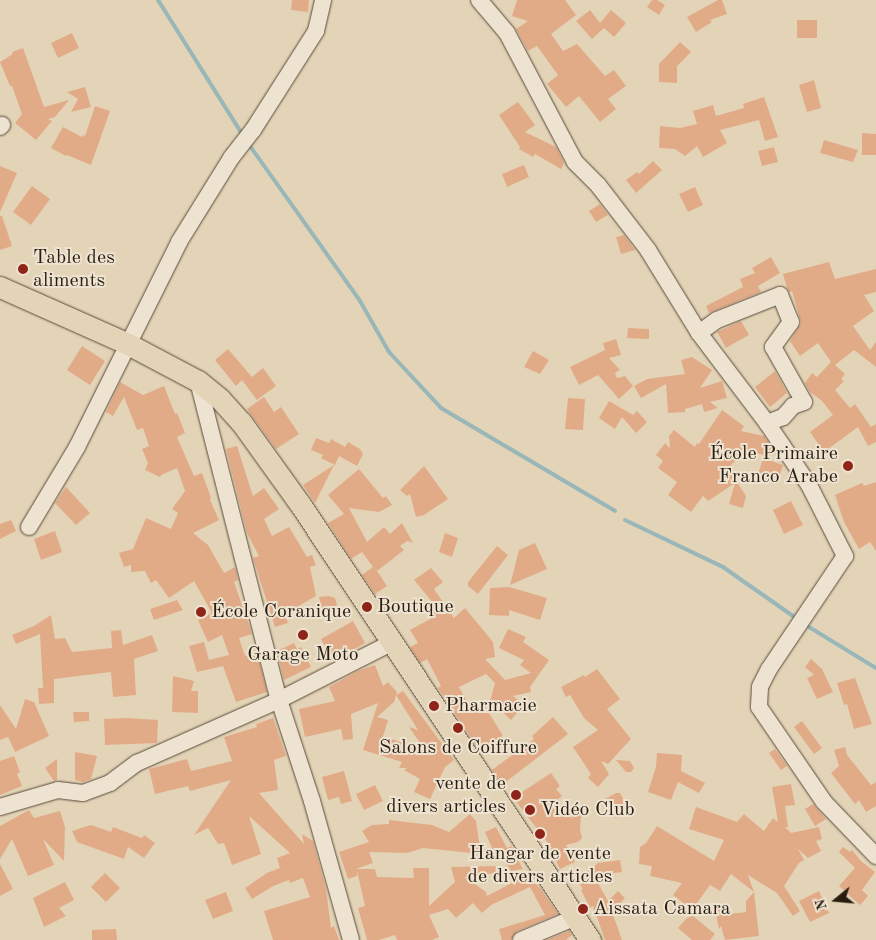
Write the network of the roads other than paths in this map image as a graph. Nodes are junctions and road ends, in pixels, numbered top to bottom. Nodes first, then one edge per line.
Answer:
1 (323, 0) edge
2 (479, 0) edge
3 (0, 287) edge
4 (699, 333) junction
5 (128, 344) junction
6 (198, 382) junction
7 (767, 423) junction
8 (29, 527) dead end
9 (393, 642) junction
10 (280, 700) junction
11 (0, 807) edge
12 (876, 856) edge
13 (576, 918) junction
14 (351, 940) edge
15 (521, 940) edge
16 (590, 940) edge

1 - 5 street
2 - 4 street
3 - 5 main road
4 - 7 street
4 - 7 street
5 - 6 main road
5 - 8 street
6 - 9 main road
6 - 10 street
7 - 12 street
9 - 10 street
9 - 13 main road
10 - 11 street
10 - 14 street
13 - 15 street
13 - 16 main road

